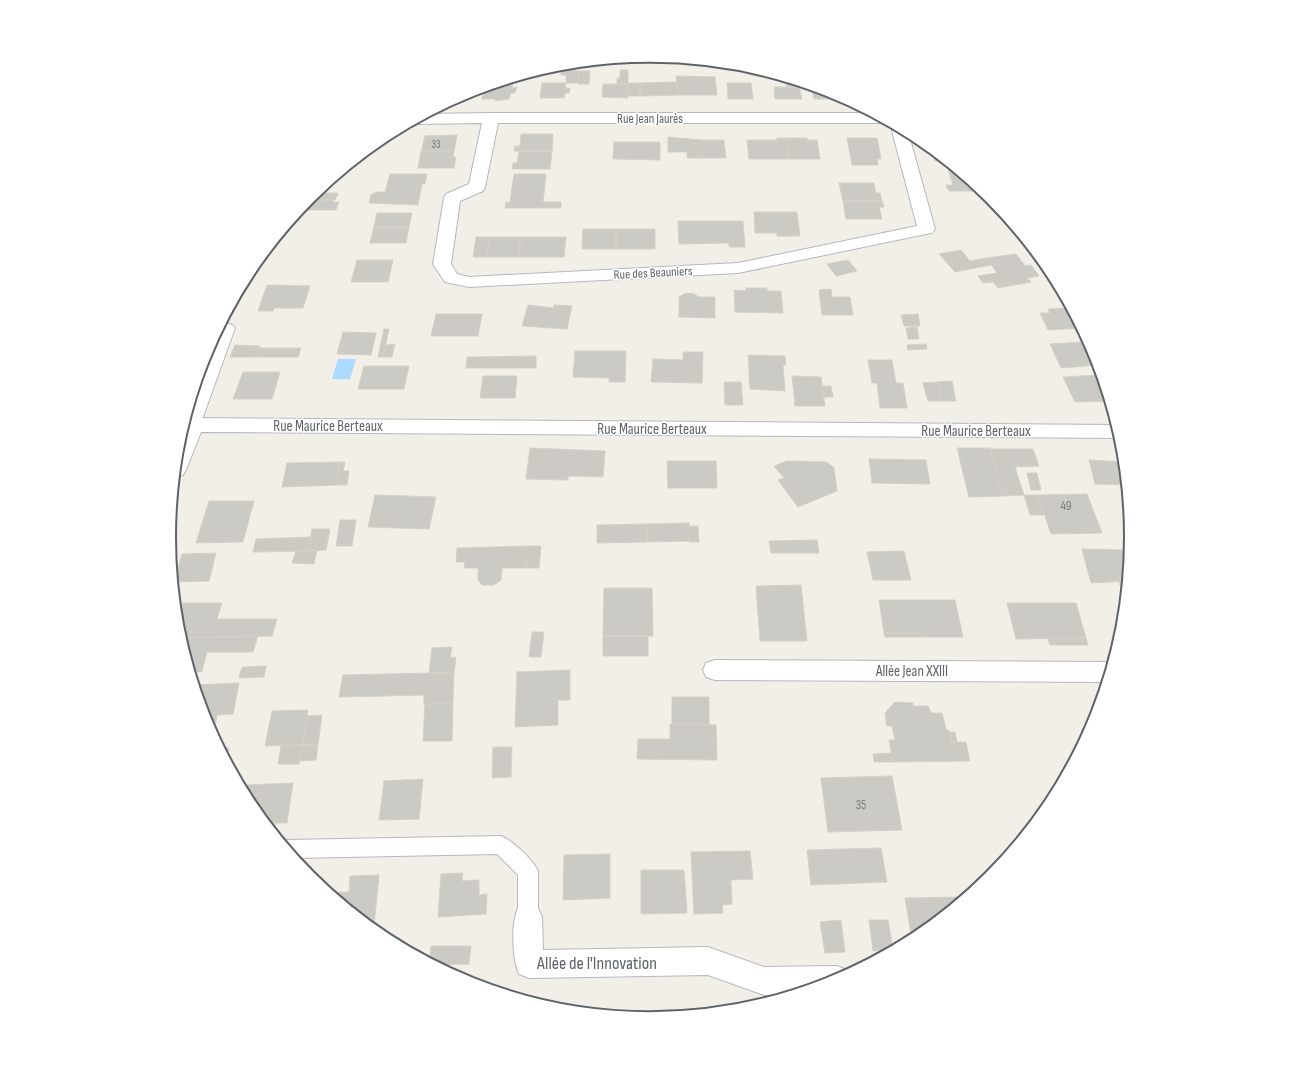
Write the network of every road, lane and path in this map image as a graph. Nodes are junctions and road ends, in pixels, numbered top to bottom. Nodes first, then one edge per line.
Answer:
1 (491, 118) junction
2 (871, 118) edge
3 (429, 119) edge
4 (901, 135) edge
5 (228, 328) dead end
6 (194, 409) edge
7 (191, 425) edge
8 (1112, 432) edge
9 (715, 670) dead end
10 (1104, 672) edge
11 (293, 849) edge
12 (528, 916) joint
13 (818, 980) edge

1 - 2 street, Rue Jean Jaurès
1 - 3 street, Rue Jean Jaurès
1 - 4 street, Rue des Beauniers
5 - 6 lane
7 - 8 street, Rue Maurice Berteaux
9 - 10 street, Allée Jean XXIII
11 - 12 lane, Allée de l'Innovation
12 - 13 street, Allée de l'Innovation

